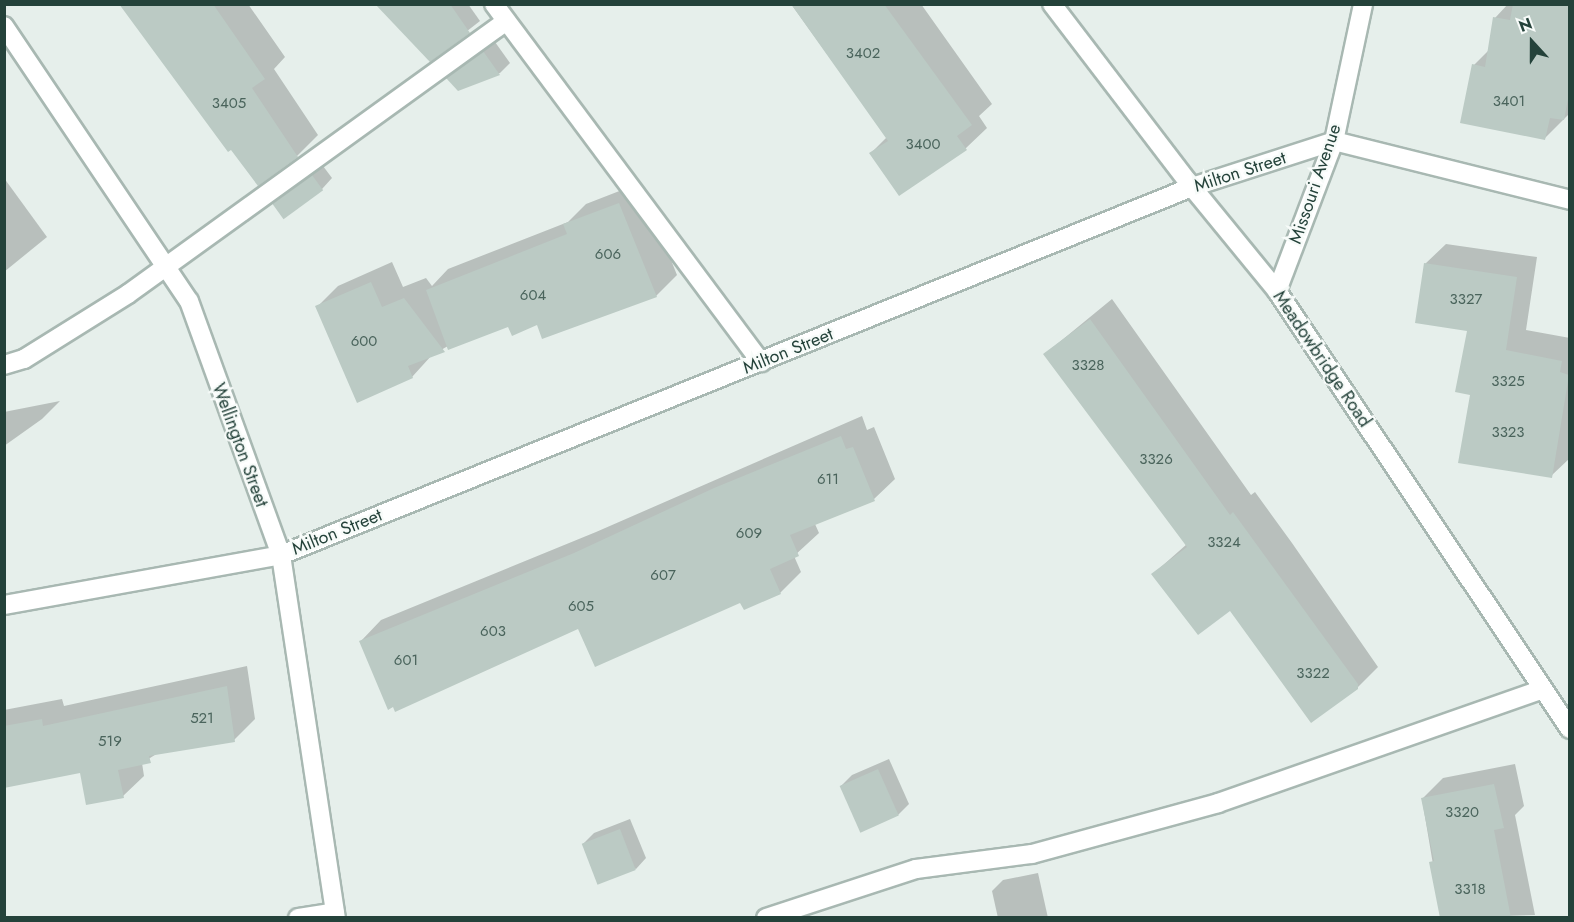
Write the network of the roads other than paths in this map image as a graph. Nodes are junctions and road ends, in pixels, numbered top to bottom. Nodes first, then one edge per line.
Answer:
1 (495, 4) edge
2 (1052, 4) edge
3 (1363, 4) edge
4 (506, 21) junction
5 (4, 26) edge
6 (1334, 141) junction
7 (1192, 187) junction
8 (1569, 200) edge
9 (166, 268) junction
10 (1277, 291) junction
11 (760, 362) junction
12 (4, 365) edge
13 (280, 555) junction
14 (4, 605) edge
15 (1543, 689) junction
16 (1569, 729) edge
17 (336, 915) edge
18 (298, 918) edge
19 (766, 918) edge

1 - 4 street
2 - 7 street, Meadowbridge Road
3 - 6 street, Missouri Avenue
4 - 9 street
4 - 11 street
5 - 9 street, Wellington Street
6 - 7 street, Milton Street
6 - 8 street
6 - 10 street, Missouri Avenue
7 - 10 street, Meadowbridge Road
7 - 11 street, Milton Street
9 - 12 street
9 - 13 street, Wellington Street
10 - 15 street, Meadowbridge Road
11 - 13 street, Milton Street
13 - 14 street, Milton Street
13 - 17 street, Wellington Street
15 - 16 street, Meadowbridge Road
15 - 19 street
17 - 18 street

